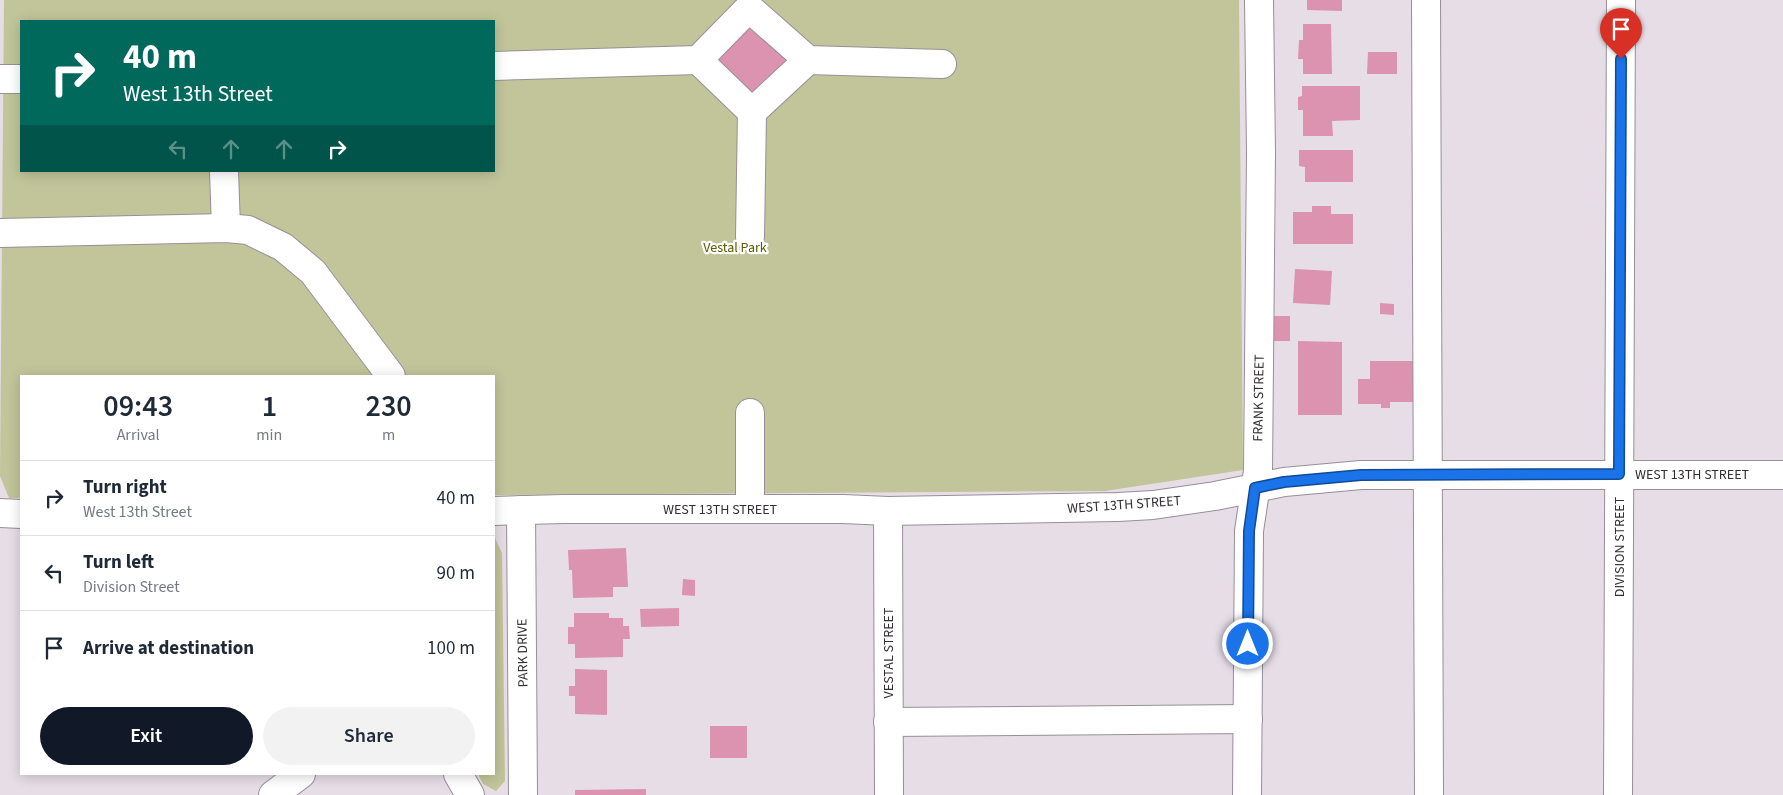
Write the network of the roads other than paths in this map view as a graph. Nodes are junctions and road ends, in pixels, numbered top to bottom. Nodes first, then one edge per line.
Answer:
1 (1259, 0) edge
2 (1426, 0) edge
3 (1621, 0) edge
4 (698, 60) junction
5 (808, 60) junction
6 (942, 64) dead end
7 (495, 66) edge
8 (0, 79) edge
9 (20, 79) edge
10 (752, 112) junction
11 (224, 172) edge
12 (226, 228) junction
13 (0, 233) edge
14 (750, 237) dead end
15 (390, 375) edge
16 (750, 413) dead end
17 (1428, 474) junction
18 (1619, 474) junction
19 (1783, 475) edge
20 (1255, 488) junction
21 (750, 509) junction
22 (521, 510) junction
23 (495, 511) edge
24 (888, 511) junction
25 (0, 513) edge
26 (20, 514) edge
27 (1248, 719) junction
28 (888, 722) junction
29 (299, 775) edge
30 (459, 775) edge
31 (274, 795) edge
32 (470, 795) edge
33 (524, 795) edge
34 (889, 795) edge
35 (1247, 795) edge
36 (1429, 795) edge
37 (1618, 795) edge

1 - 20 street, FRANK STREET
2 - 17 street
3 - 18 street, DIVISION STREET
4 - 5 street
4 - 7 street
4 - 10 street
5 - 6 street
5 - 10 street
8 - 9 street
10 - 14 street
11 - 12 street
12 - 13 street
12 - 15 street
16 - 21 street
17 - 18 street, WEST 13TH STREET
17 - 20 street, WEST 13TH STREET
17 - 36 street
18 - 19 street, WEST 13TH STREET
18 - 37 street, DIVISION STREET
20 - 24 street, WEST 13TH STREET
20 - 27 street, FRANK STREET
21 - 22 street, WEST 13TH STREET
21 - 24 street, WEST 13TH STREET
22 - 23 street, WEST 13TH STREET
22 - 33 street, PARK DRIVE
24 - 28 street, VESTAL STREET
25 - 26 street
27 - 28 street
27 - 35 street, FRANK STREET
28 - 34 street, VESTAL STREET
29 - 31 street
30 - 32 street

